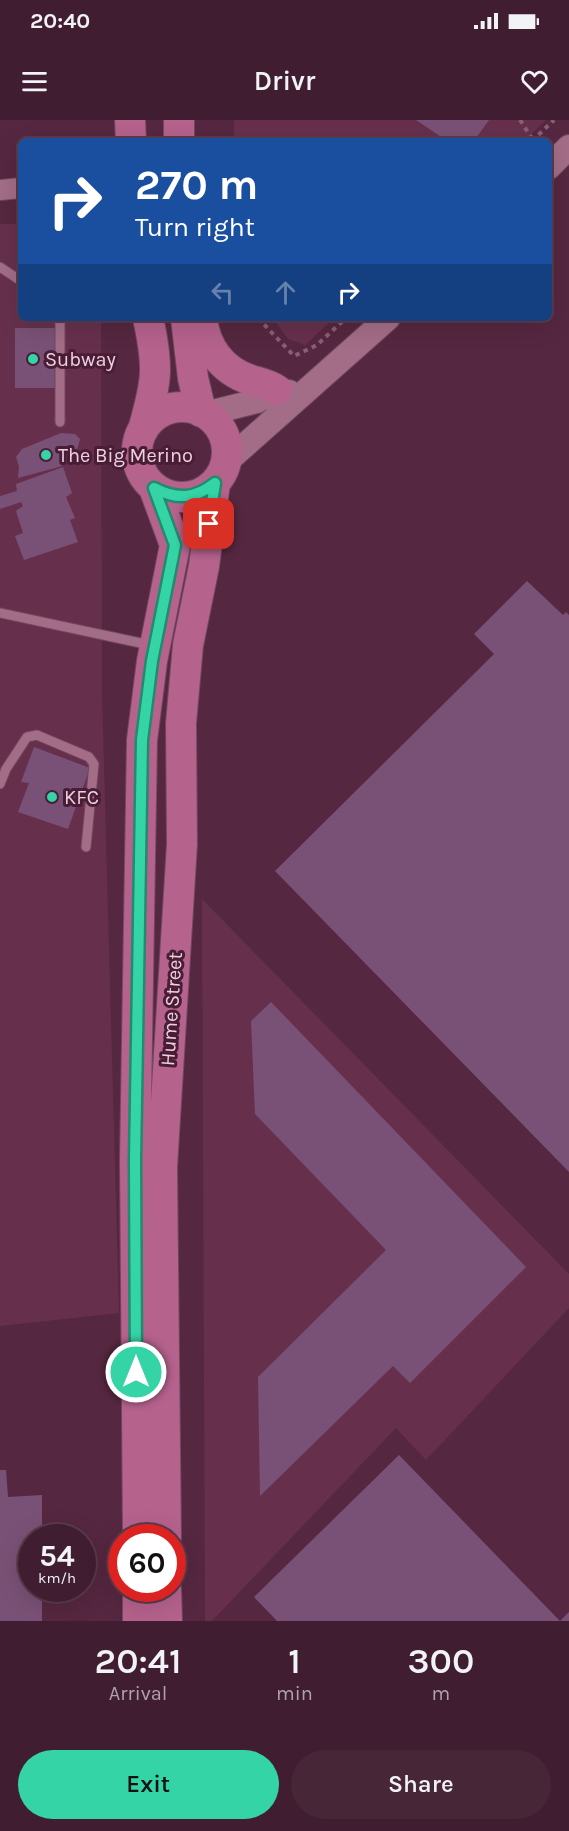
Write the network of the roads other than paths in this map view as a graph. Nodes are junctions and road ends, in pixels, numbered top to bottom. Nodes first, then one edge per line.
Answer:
1 (130, 120) edge
2 (179, 120) edge
3 (131, 138) edge
4 (179, 138) edge
5 (569, 147) edge
6 (552, 164) edge
7 (18, 188) edge
8 (0, 190) edge
9 (0, 267) edge
10 (18, 279) edge
11 (60, 321) edge
12 (149, 321) edge
13 (187, 321) edge
14 (202, 321) edge
15 (384, 321) edge
16 (289, 392) junction
17 (203, 413) junction
18 (60, 422) dead end
19 (143, 430) junction
20 (220, 472) junction
21 (154, 488) junction
22 (0, 613) edge
23 (155, 646) junction
24 (0, 784) edge
25 (86, 847) dead end
26 (138, 1524) edge
27 (166, 1524) edge
28 (138, 1602) edge
29 (166, 1602) edge
30 (138, 1621) edge
31 (167, 1621) edge

1 - 3 main road
2 - 4 main road
5 - 6 street
7 - 8 street
9 - 10 lane
11 - 18 lane
12 - 19 main road
13 - 17 main road
14 - 16 main road
15 - 16 street
16 - 17 street
16 - 20 street
17 - 19 main road
17 - 20 main road
19 - 21 main road
20 - 21 main road
20 - 27 main road, Hume Street
21 - 23 main road, Hume Street
22 - 23 lane
23 - 26 main road, Hume Street
24 - 25 lane
28 - 30 main road
29 - 31 main road

